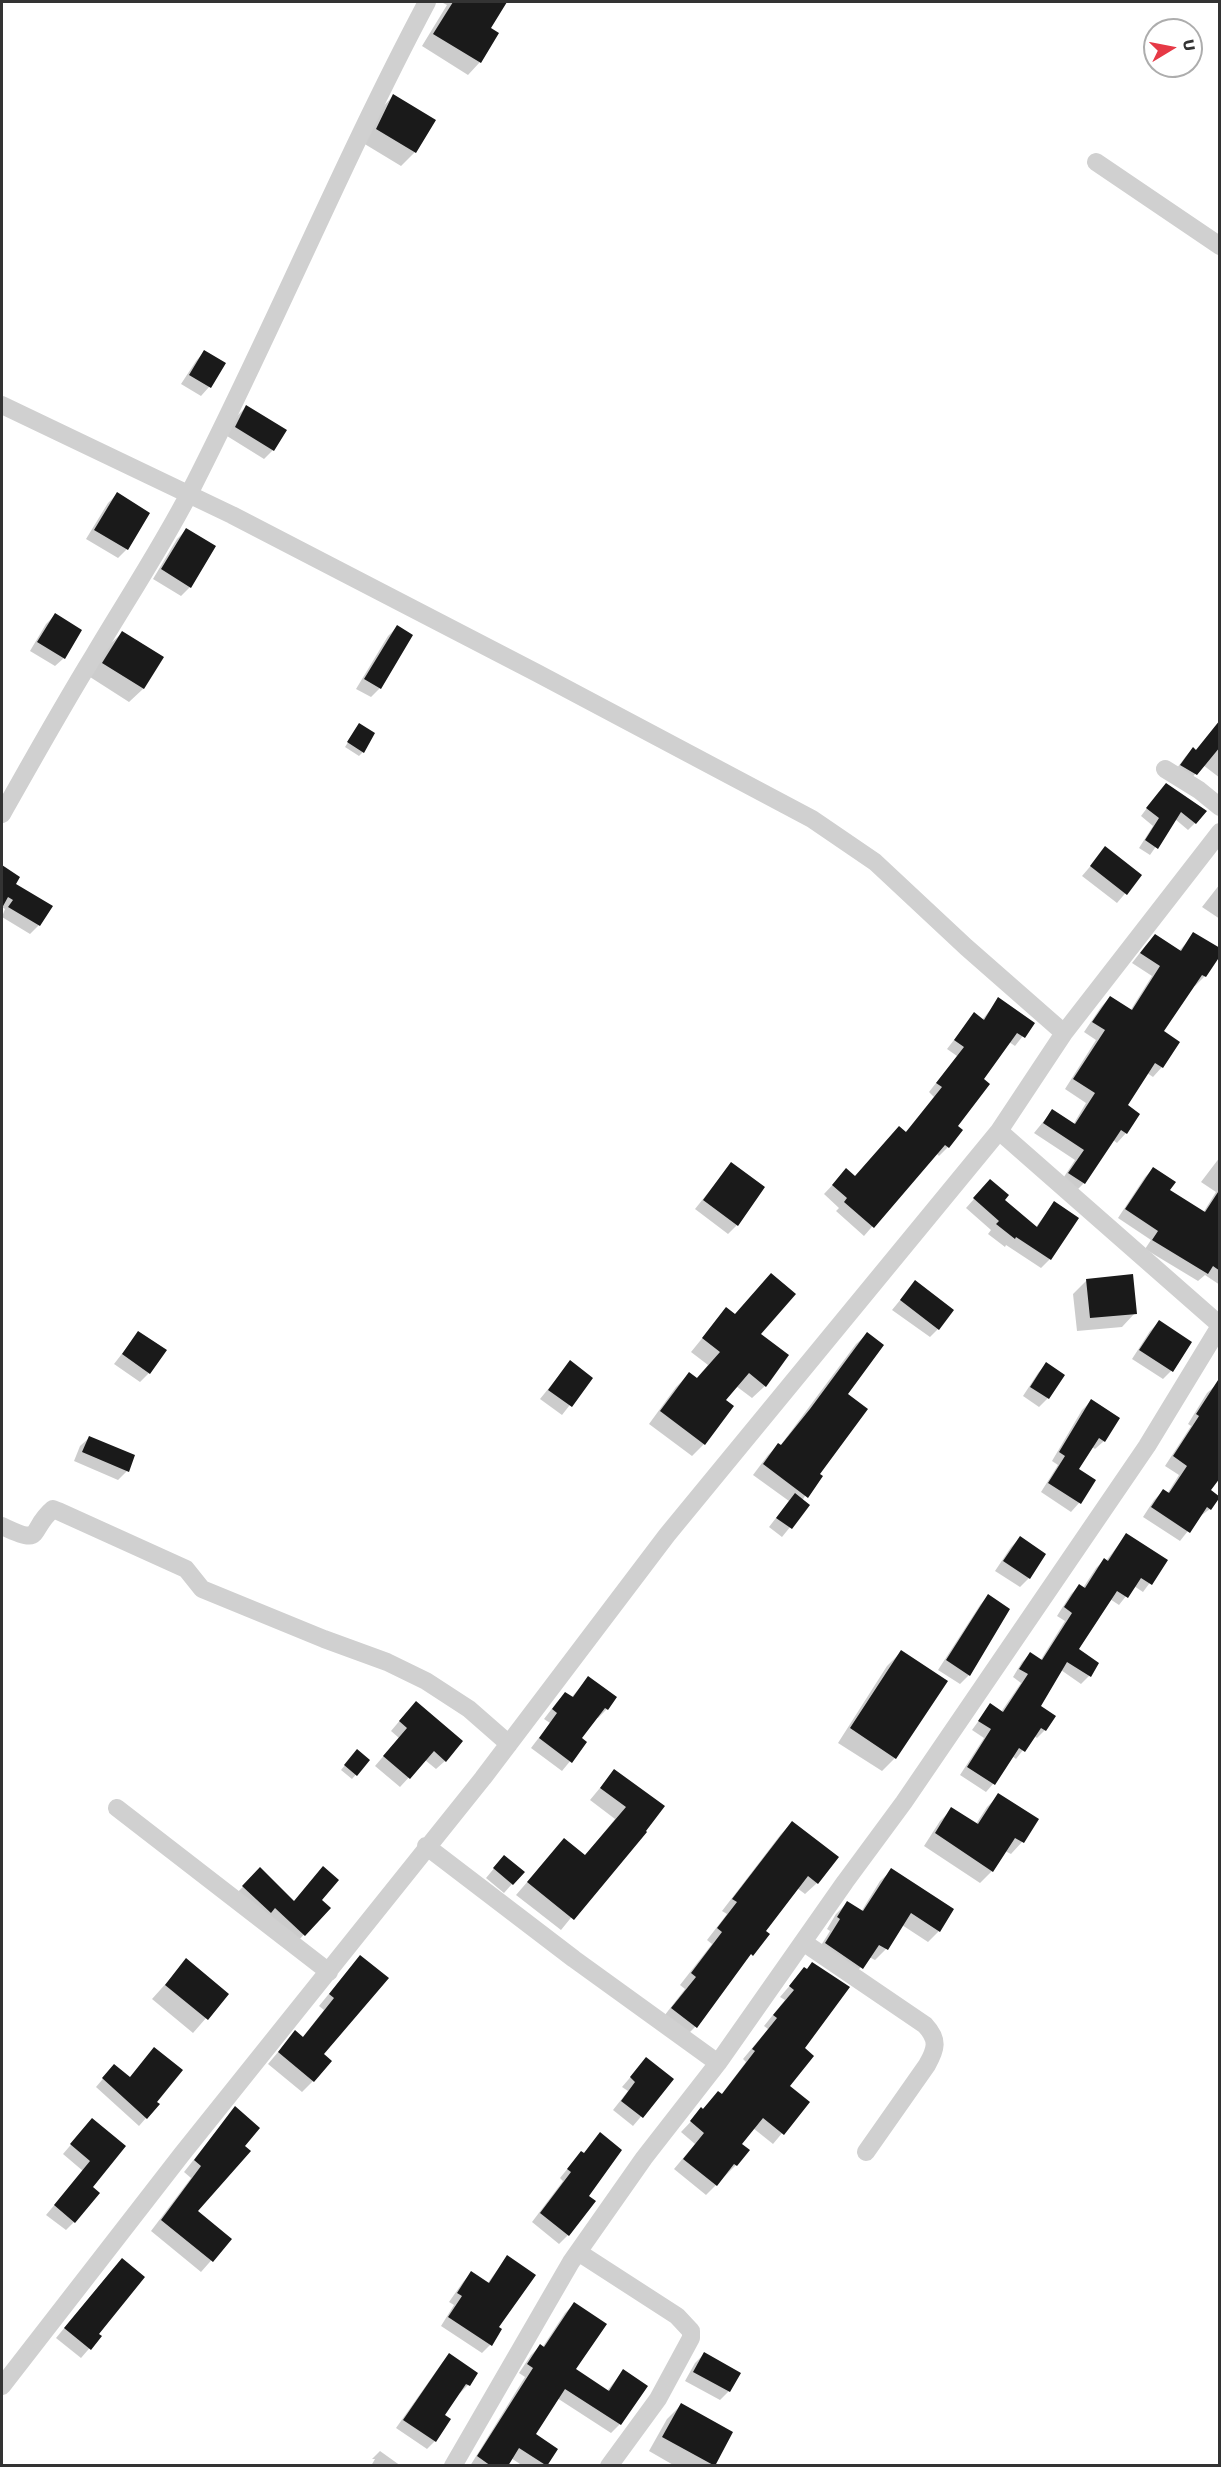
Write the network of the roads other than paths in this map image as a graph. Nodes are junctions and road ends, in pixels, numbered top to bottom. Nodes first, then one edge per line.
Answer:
1 (427, 2) edge
2 (1096, 162) dead end
3 (1220, 246) edge
4 (2, 405) edge
5 (188, 494) junction
6 (1165, 769) dead end
7 (1220, 807) edge
8 (2, 814) edge
9 (1220, 832) edge
10 (1064, 1033) junction
11 (999, 1131) junction
12 (1220, 1326) edge
13 (2, 1526) edge
14 (509, 1744) junction
15 (117, 1808) dead end
16 (426, 1846) junction
17 (803, 1942) junction
18 (329, 1972) junction
19 (718, 2063) junction
20 (866, 2152) dead end
21 (578, 2252) junction
22 (2, 2386) edge
23 (453, 2466) edge
24 (609, 2466) edge

1 - 5 street
2 - 3 street
4 - 5 street
5 - 8 street
5 - 10 street
6 - 7 street
9 - 10 street
10 - 11 street
11 - 12 street
11 - 14 street
12 - 17 street
13 - 14 street
14 - 16 street
15 - 18 street
16 - 18 street
16 - 19 street
17 - 19 street
17 - 20 street
18 - 22 street
19 - 21 street
21 - 23 street
21 - 24 street

